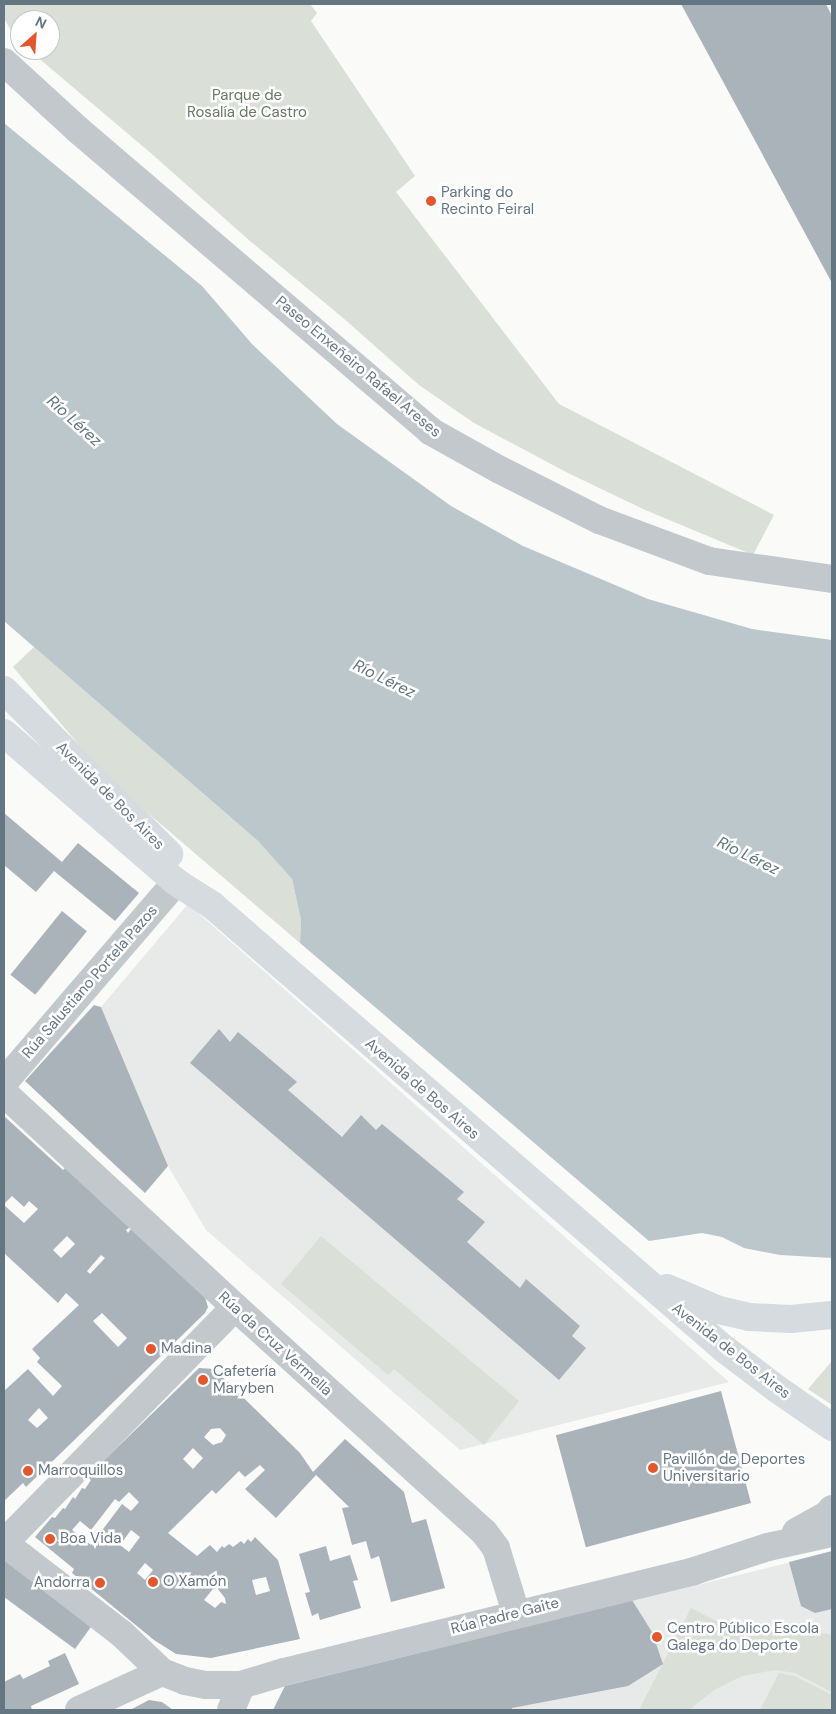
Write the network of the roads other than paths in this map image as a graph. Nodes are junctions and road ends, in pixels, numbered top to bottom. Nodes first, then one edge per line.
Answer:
1 (4, 62) edge
2 (832, 579) edge
3 (4, 690) edge
4 (4, 733) edge
5 (176, 882) junction
6 (212, 905) junction
7 (4, 1082) edge
8 (4, 1093) edge
9 (633, 1271) junction
10 (235, 1308) junction
11 (832, 1315) edge
12 (830, 1429) edge
13 (832, 1509) edge
14 (832, 1533) edge
15 (4, 1543) edge
16 (768, 1547) junction
17 (516, 1613) junction
18 (162, 1672) junction
19 (241, 1685) junction
20 (79, 1710) edge
21 (231, 1710) edge

1 - 2 street, Paseo Enxeñeiro Rafael Areses
3 - 6 main road, Avenida de Bos Aires
4 - 5 main road, Avenida de Bos Aires
5 - 6 main road, Avenida de Bos Aires
5 - 7 street, Rúa Salustiano Portela Pazos
6 - 9 main road, Avenida de Bos Aires
8 - 10 street, Rúa da Cruz Vermella
9 - 11 main road, Avenida de Bos Aires
9 - 12 main road, Avenida de Bos Aires
10 - 15 street
10 - 17 street, Rúa da Cruz Vermella
13 - 16 street, Rúa Padre Gaite
14 - 16 street, Rúa Padre Gaite
15 - 18 street
16 - 17 street, Rúa Padre Gaite
17 - 19 street, Rúa Padre Gaite
18 - 19 street, Rúa Padre Gaite
18 - 20 street
19 - 21 street

